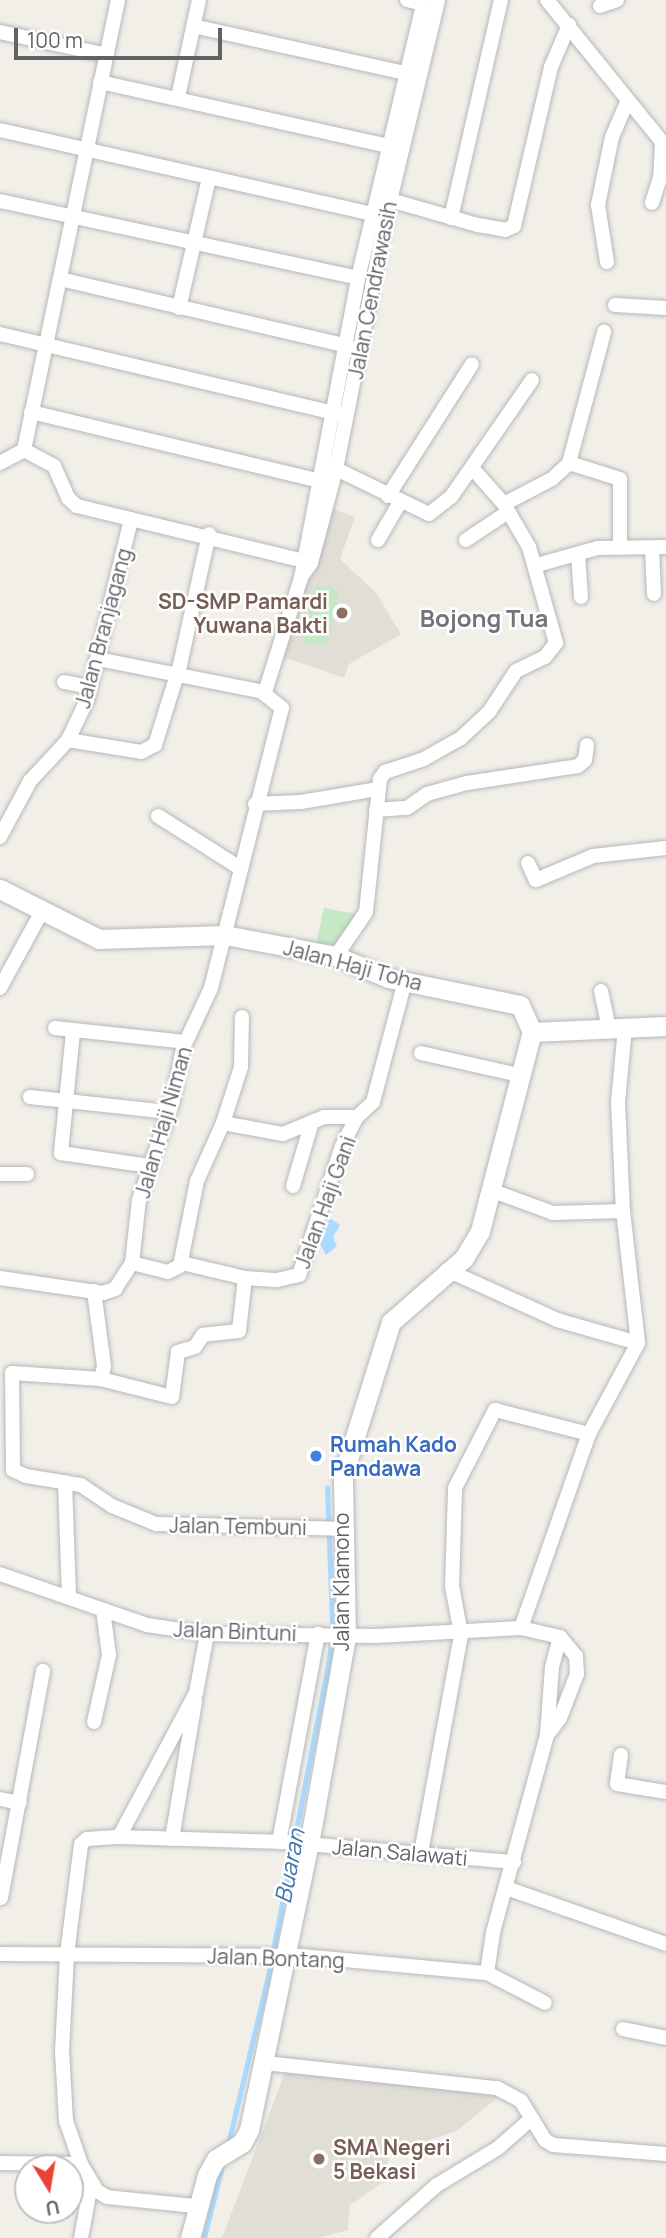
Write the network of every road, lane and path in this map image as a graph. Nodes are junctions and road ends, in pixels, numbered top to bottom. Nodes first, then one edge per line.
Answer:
1 (118, 0) edge
2 (199, 0) edge
3 (407, 0) edge
4 (501, 0) edge
5 (547, 0) edge
6 (617, 0) edge
7 (428, 1) edge
8 (600, 6) dead end
9 (569, 25) junction
10 (193, 26) junction
11 (0, 32) edge
12 (107, 55) junction
13 (405, 73) junction
14 (100, 82) junction
15 (178, 97) junction
16 (628, 100) junction
17 (0, 131) edge
18 (389, 146) junction
19 (86, 151) junction
20 (209, 178) junction
21 (390, 200) junction
22 (0, 201) edge
23 (653, 203) dead end
24 (72, 215) junction
25 (379, 215) junction
26 (451, 218) junction
27 (192, 246) junction
28 (607, 262) dead end
29 (358, 278) junction
30 (60, 279) junction
31 (615, 304) dead end
32 (179, 308) junction
33 (666, 308) edge
34 (604, 332) dead end
35 (0, 334) edge
36 (43, 344) junction
37 (348, 346) junction
38 (472, 364) dead end
39 (532, 380) dead end
40 (31, 412) junction
41 (340, 414) junction
42 (24, 450) junction
43 (0, 463) edge
44 (569, 463) junction
45 (331, 466) junction
46 (472, 468) junction
47 (320, 481) junction
48 (394, 499) junction
49 (506, 508) junction
50 (131, 519) junction
51 (209, 534) junction
52 (379, 540) dead end
53 (466, 540) dead end
54 (620, 548) junction
55 (659, 548) edge
56 (578, 554) junction
57 (306, 561) junction
58 (537, 565) junction
59 (654, 594) dead end
60 (581, 597) dead end
61 (98, 659) junction
62 (177, 674) junction
63 (64, 682) dead end
64 (90, 687) junction
65 (264, 693) junction
66 (68, 740) junction
67 (587, 745) dead end
68 (377, 789) junction
69 (255, 804) junction
70 (376, 810) junction
71 (158, 816) dead end
72 (0, 837) edge
73 (666, 848) edge
74 (528, 863) dead end
75 (240, 867) junction
76 (0, 889) edge
77 (41, 914) junction
78 (225, 935) junction
79 (336, 956) junction
80 (405, 981) junction
81 (0, 988) edge
82 (601, 991) dead end
83 (242, 1017) dead end
84 (666, 1026) edge
85 (55, 1028) dead end
86 (617, 1028) junction
87 (73, 1032) junction
88 (532, 1032) junction
89 (185, 1042) junction
90 (421, 1053) dead end
91 (519, 1075) junction
92 (30, 1097) dead end
93 (63, 1101) junction
94 (167, 1112) junction
95 (357, 1117) junction
96 (223, 1122) junction
97 (312, 1122) junction
98 (149, 1166) junction
99 (0, 1174) edge
100 (27, 1174) dead end
101 (293, 1186) dead end
102 (493, 1191) junction
103 (623, 1211) junction
104 (132, 1263) junction
105 (182, 1263) junction
106 (447, 1270) junction
107 (245, 1278) junction
108 (0, 1279) edge
109 (94, 1291) junction
110 (638, 1343) junction
111 (101, 1379) junction
112 (589, 1434) junction
113 (11, 1470) edge
114 (65, 1482) junction
115 (331, 1529) junction
116 (1, 1576) edge
117 (69, 1597) junction
118 (103, 1610) junction
119 (520, 1628) junction
120 (207, 1634) junction
121 (461, 1634) junction
122 (330, 1635) junction
123 (560, 1637) junction
124 (43, 1671) dead end
125 (196, 1693) junction
126 (94, 1722) dead end
127 (547, 1735) junction
128 (621, 1755) dead end
129 (666, 1792) edge
130 (0, 1799) edge
131 (20, 1803) junction
132 (119, 1837) junction
133 (172, 1839) junction
134 (281, 1842) junction
135 (305, 1844) junction
136 (421, 1853) junction
137 (514, 1862) junction
138 (506, 1888) junction
139 (1, 1898) edge
140 (666, 1944) edge
141 (0, 1954) edge
142 (67, 1954) junction
143 (276, 1955) junction
144 (487, 1973) junction
145 (545, 2003) dead end
146 (623, 2029) dead end
147 (666, 2038) edge
148 (265, 2063) junction
149 (532, 2118) junction
150 (77, 2154) edge
151 (666, 2154) edge
152 (84, 2171) edge
153 (91, 2184) junction
154 (195, 2206) junction
155 (394, 2232) edge
156 (81, 2238) edge
157 (190, 2238) edge
158 (377, 2238) edge

1 - 12 street
2 - 10 street
3 - 7 street
4 - 26 street
5 - 9 street
6 - 8 street
7 - 13 street, Jalan Cendrawasih
7 - 21 street, Jalan Cendrawasih
9 - 16 street
9 - 26 street
10 - 13 street
10 - 15 street
11 - 12 street
12 - 14 street
13 - 18 street, Jalan Cendrawasih
14 - 15 street
14 - 19 street
15 - 18 street
16 - 23 street
16 - 28 street
17 - 19 street
18 - 25 street, Jalan Cendrawasih
19 - 20 street
19 - 24 street
20 - 25 street
20 - 27 street
21 - 25 street, Jalan Cendrawasih
21 - 26 street
22 - 24 street
24 - 27 street
24 - 30 street
25 - 29 street, Jalan Cendrawasih
25 - 41 street, Jalan Cendrawasih
27 - 29 street
27 - 32 street
29 - 37 street, Jalan Cendrawasih
30 - 32 street
30 - 36 street
31 - 33 street
32 - 37 street
34 - 44 street
35 - 36 street
36 - 40 street
36 - 41 street
37 - 41 street, Jalan Cendrawasih
38 - 48 street
39 - 46 street
40 - 42 street
40 - 47 street
41 - 45 street, Jalan Cendrawasih
42 - 43 street
42 - 50 street
44 - 49 street
44 - 54 street
45 - 47 street, Jalan Cendrawasih
45 - 48 street
45 - 57 street, Jalan Cendrawasih
46 - 48 street
46 - 49 street
47 - 57 street, Jalan Cendrawasih
48 - 52 street
49 - 53 street
49 - 58 street
50 - 51 street
50 - 61 street, Jalan Branjagang
51 - 57 street
51 - 62 street
54 - 55 street
54 - 56 street
55 - 59 street
56 - 58 street
56 - 60 street
57 - 65 street, Jalan Cendrawasih
58 - 68 street
61 - 62 street
61 - 64 street, Jalan Branjagang
62 - 65 street
62 - 66 street
63 - 64 street
64 - 66 street, Jalan Branjagang
65 - 69 street, Jalan Haji Niman
66 - 72 street, Jalan Branjagang
67 - 70 street
68 - 69 street
68 - 70 street
69 - 75 street, Jalan Haji Niman
70 - 79 street
71 - 75 street
73 - 74 street
75 - 78 street, Jalan Haji Niman
76 - 77 street, Jalan Haji Toha
77 - 78 street, Jalan Haji Toha
77 - 81 street
78 - 79 street, Jalan Haji Toha
78 - 89 street, Jalan Haji Niman
79 - 80 street, Jalan Haji Toha
80 - 88 street, Jalan Haji Toha
80 - 95 street, Jalan Haji Gani
82 - 86 street
83 - 96 street
84 - 86 street
85 - 87 street
86 - 88 street
86 - 103 street
87 - 89 street
87 - 93 street
88 - 91 street, Jalan Klamono
89 - 94 street, Jalan Haji Niman
90 - 91 street
91 - 102 street, Jalan Klamono
92 - 93 street
93 - 94 street
93 - 98 street
94 - 98 street, Jalan Haji Niman
95 - 97 street
95 - 107 street, Jalan Haji Gani
96 - 97 street
96 - 105 street
97 - 101 street
98 - 104 street, Jalan Haji Niman
99 - 100 street
102 - 103 street
102 - 106 street, Jalan Klamono
103 - 110 street
104 - 105 street
104 - 109 street
105 - 107 street, Jalan Haji Gani
106 - 110 street
106 - 115 street, Jalan Klamono
107 - 111 street
108 - 109 street
109 - 111 street
110 - 112 street
111 - 113 street
112 - 119 street
112 - 121 street
113 - 114 street, Jalan Tembuni
114 - 115 street, Jalan Tembuni
114 - 117 street
115 - 122 street, Jalan Klamono
116 - 117 street, Jalan Bintuni
117 - 118 street, Jalan Bintuni
118 - 120 street, Jalan Bintuni
118 - 126 street
119 - 121 street, Jalan Bintuni
119 - 123 street, Jalan Bintuni
120 - 122 street, Jalan Bintuni
120 - 125 street
121 - 122 street, Jalan Bintuni
121 - 136 street
122 - 134 street
122 - 135 street, Jalan Klamono
123 - 127 street
123 - 127 street
124 - 131 street
125 - 132 street
125 - 133 street
127 - 137 street
128 - 129 street
130 - 131 street
131 - 139 street
132 - 133 street, Jalan Salawati
132 - 142 street, Jalan Salawati
133 - 134 street, Jalan Salawati
134 - 135 street, Jalan Salawati
135 - 136 street, Jalan Salawati
135 - 143 street, Jalan Klamono
136 - 137 street, Jalan Salawati
137 - 138 street
138 - 140 street
138 - 144 street
141 - 142 street, Jalan Bontang
142 - 143 street, Jalan Bontang
142 - 150 street
143 - 144 street, Jalan Bontang
143 - 148 street, Jalan Klamono
144 - 145 street, Jalan Bontang
146 - 147 street
148 - 149 street
148 - 154 street, Jalan Klamono
149 - 151 street
149 - 155 street
152 - 153 street
153 - 154 street
153 - 156 street
154 - 157 street, Jalan Klamono
155 - 158 street

